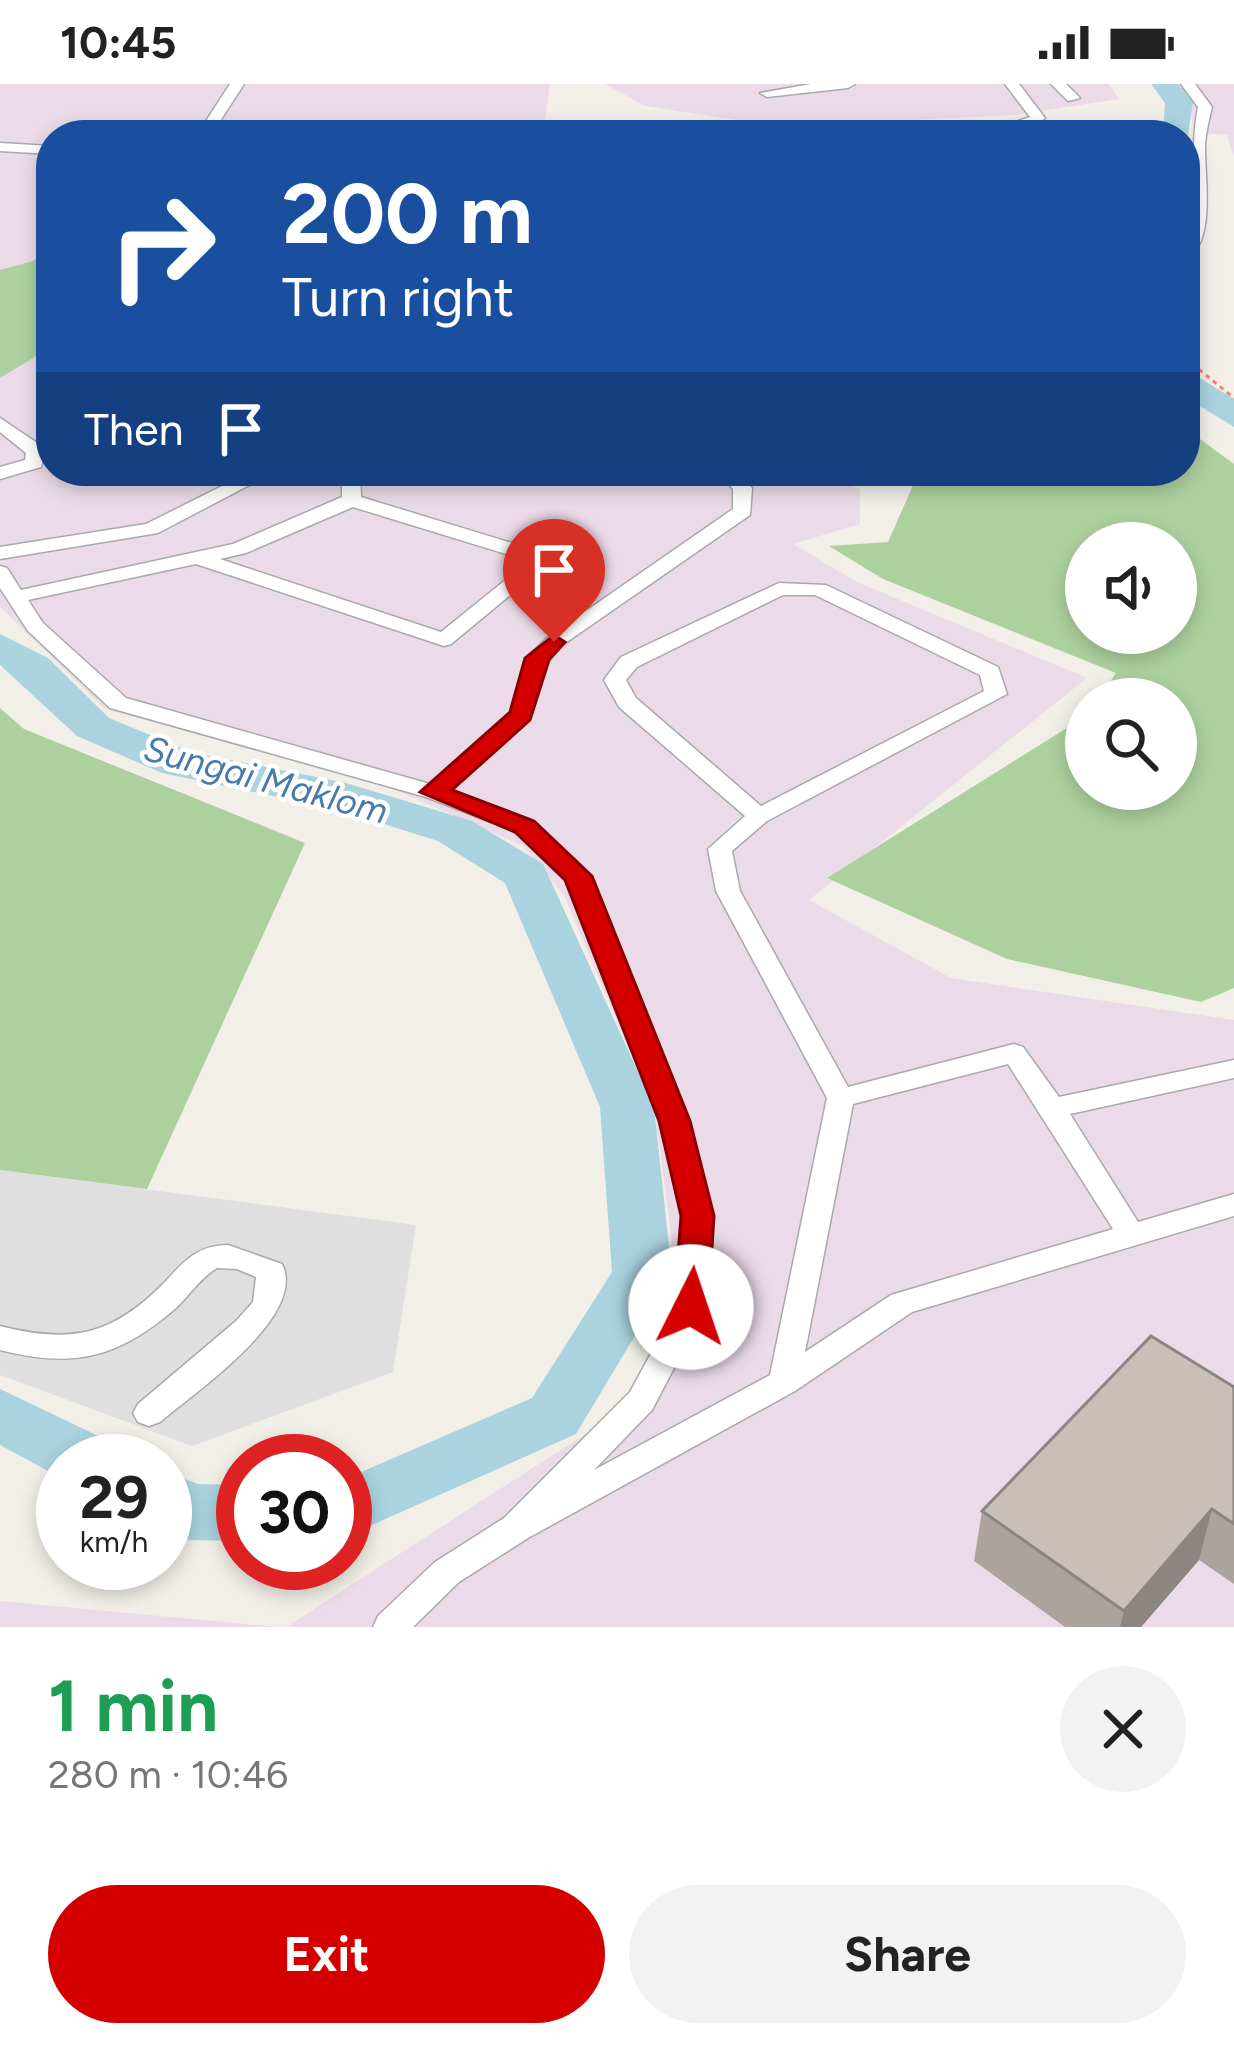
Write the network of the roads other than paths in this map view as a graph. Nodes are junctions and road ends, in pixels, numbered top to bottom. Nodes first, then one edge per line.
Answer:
1 (237, 84) edge
2 (752, 84) edge
3 (848, 84) edge
4 (1012, 84) edge
5 (1058, 84) edge
6 (1188, 84) edge
7 (767, 93) junction
8 (1073, 98) dead end
9 (782, 109) dead end
10 (214, 120) edge
11 (1036, 120) edge
12 (1200, 131) edge
13 (0, 147) edge
14 (36, 149) edge
15 (0, 422) edge
16 (0, 473) edge
17 (237, 486) edge
18 (352, 486) edge
19 (741, 486) edge
20 (352, 500) junction
21 (0, 553) edge
22 (200, 560) junction
23 (0, 572) edge
24 (16, 597) junction
25 (434, 792) junction
26 (759, 816) junction
27 (1234, 1069) edge
28 (841, 1098) junction
29 (1052, 1108) junction
30 (1234, 1205) edge
31 (1131, 1235) junction
32 (0, 1338) edge
33 (784, 1382) junction
34 (149, 1413) dead end
35 (516, 1528) junction
36 (390, 1627) edge

1 - 10 street
2 - 7 street
3 - 7 street
4 - 11 street
5 - 8 street
6 - 12 street
7 - 9 street
13 - 14 street
15 - 16 street
17 - 21 street
18 - 20 street
19 - 25 street
20 - 22 street
20 - 22 street
22 - 24 street
23 - 24 street
24 - 25 street
25 - 35 street
26 - 26 street
26 - 28 street
27 - 29 street
28 - 29 street
28 - 33 street
29 - 31 street
30 - 31 street
31 - 33 street
32 - 34 street
33 - 35 street
35 - 36 street

